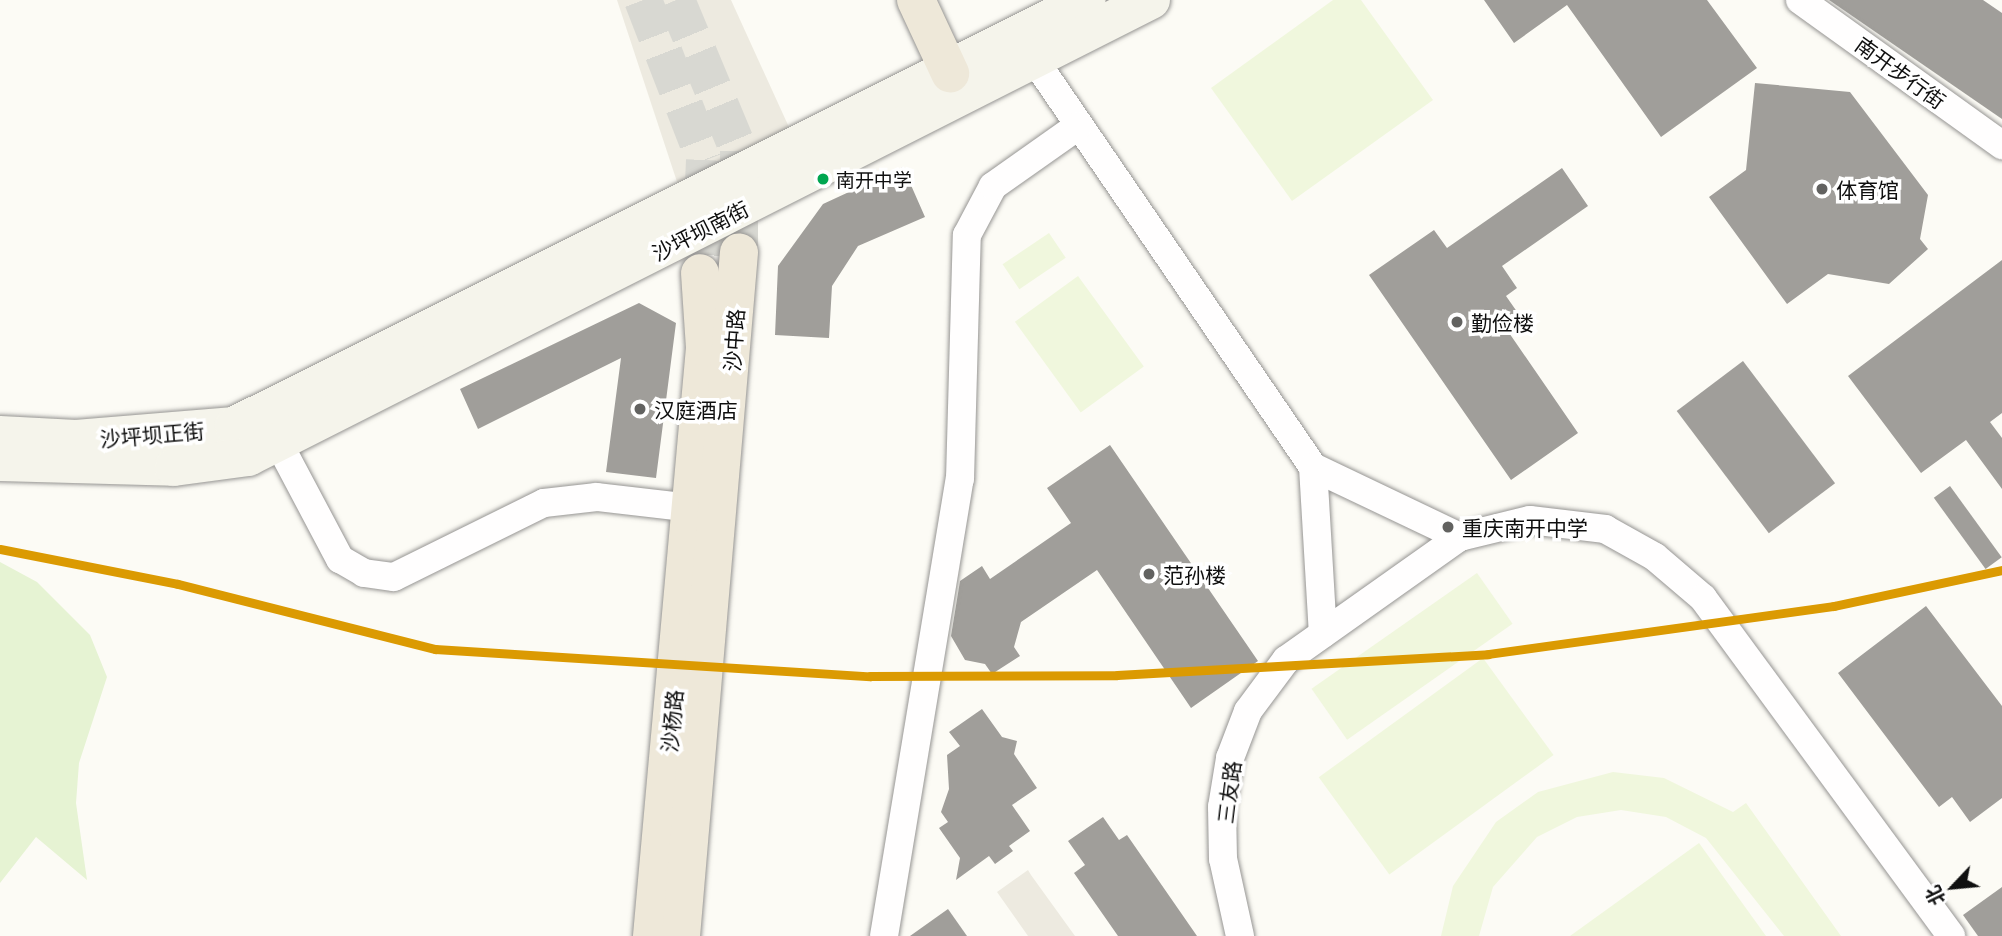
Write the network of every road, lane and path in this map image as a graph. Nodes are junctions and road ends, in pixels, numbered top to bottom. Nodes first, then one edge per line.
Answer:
1 (916, 0) edge
2 (1087, 0) edge
3 (1151, 0) edge
4 (1800, 0) edge
5 (1027, 49) junction
6 (950, 73) junction
7 (1078, 126) junction
8 (2002, 145) edge
9 (739, 252) tunnel mouth
10 (700, 273) tunnel mouth
11 (298, 396) joint
12 (0, 435) edge
13 (263, 438) junction
14 (0, 462) edge
15 (1313, 467) junction
16 (704, 509) junction
17 (1460, 537) junction
18 (1323, 634) junction
19 (652, 936) edge
20 (681, 936) edge
21 (884, 936) edge
22 (1240, 936) edge
23 (1951, 936) edge

1 - 6 main road
2 - 5 main road, 沙坪坝南街
3 - 5 main road, 沙坪坝南街
4 - 8 street, 南开步行街
5 - 6 main road, 沙坪坝南街
5 - 7 street
5 - 13 main road, 沙坪坝南街
6 - 11 main road, 沙坪坝南街
7 - 15 street
7 - 21 street
9 - 16 main road, 沙中路
10 - 16 main road, 沙中路
11 - 13 main road, 沙坪坝正街
12 - 13 main road, 沙坪坝正街
13 - 14 main road, 沙坪坝正街
13 - 16 street
15 - 17 street
15 - 18 street
16 - 19 main road, 沙杨路
16 - 20 main road, 沙杨路
17 - 18 street, 三友路
17 - 23 street
18 - 22 street, 三友路

